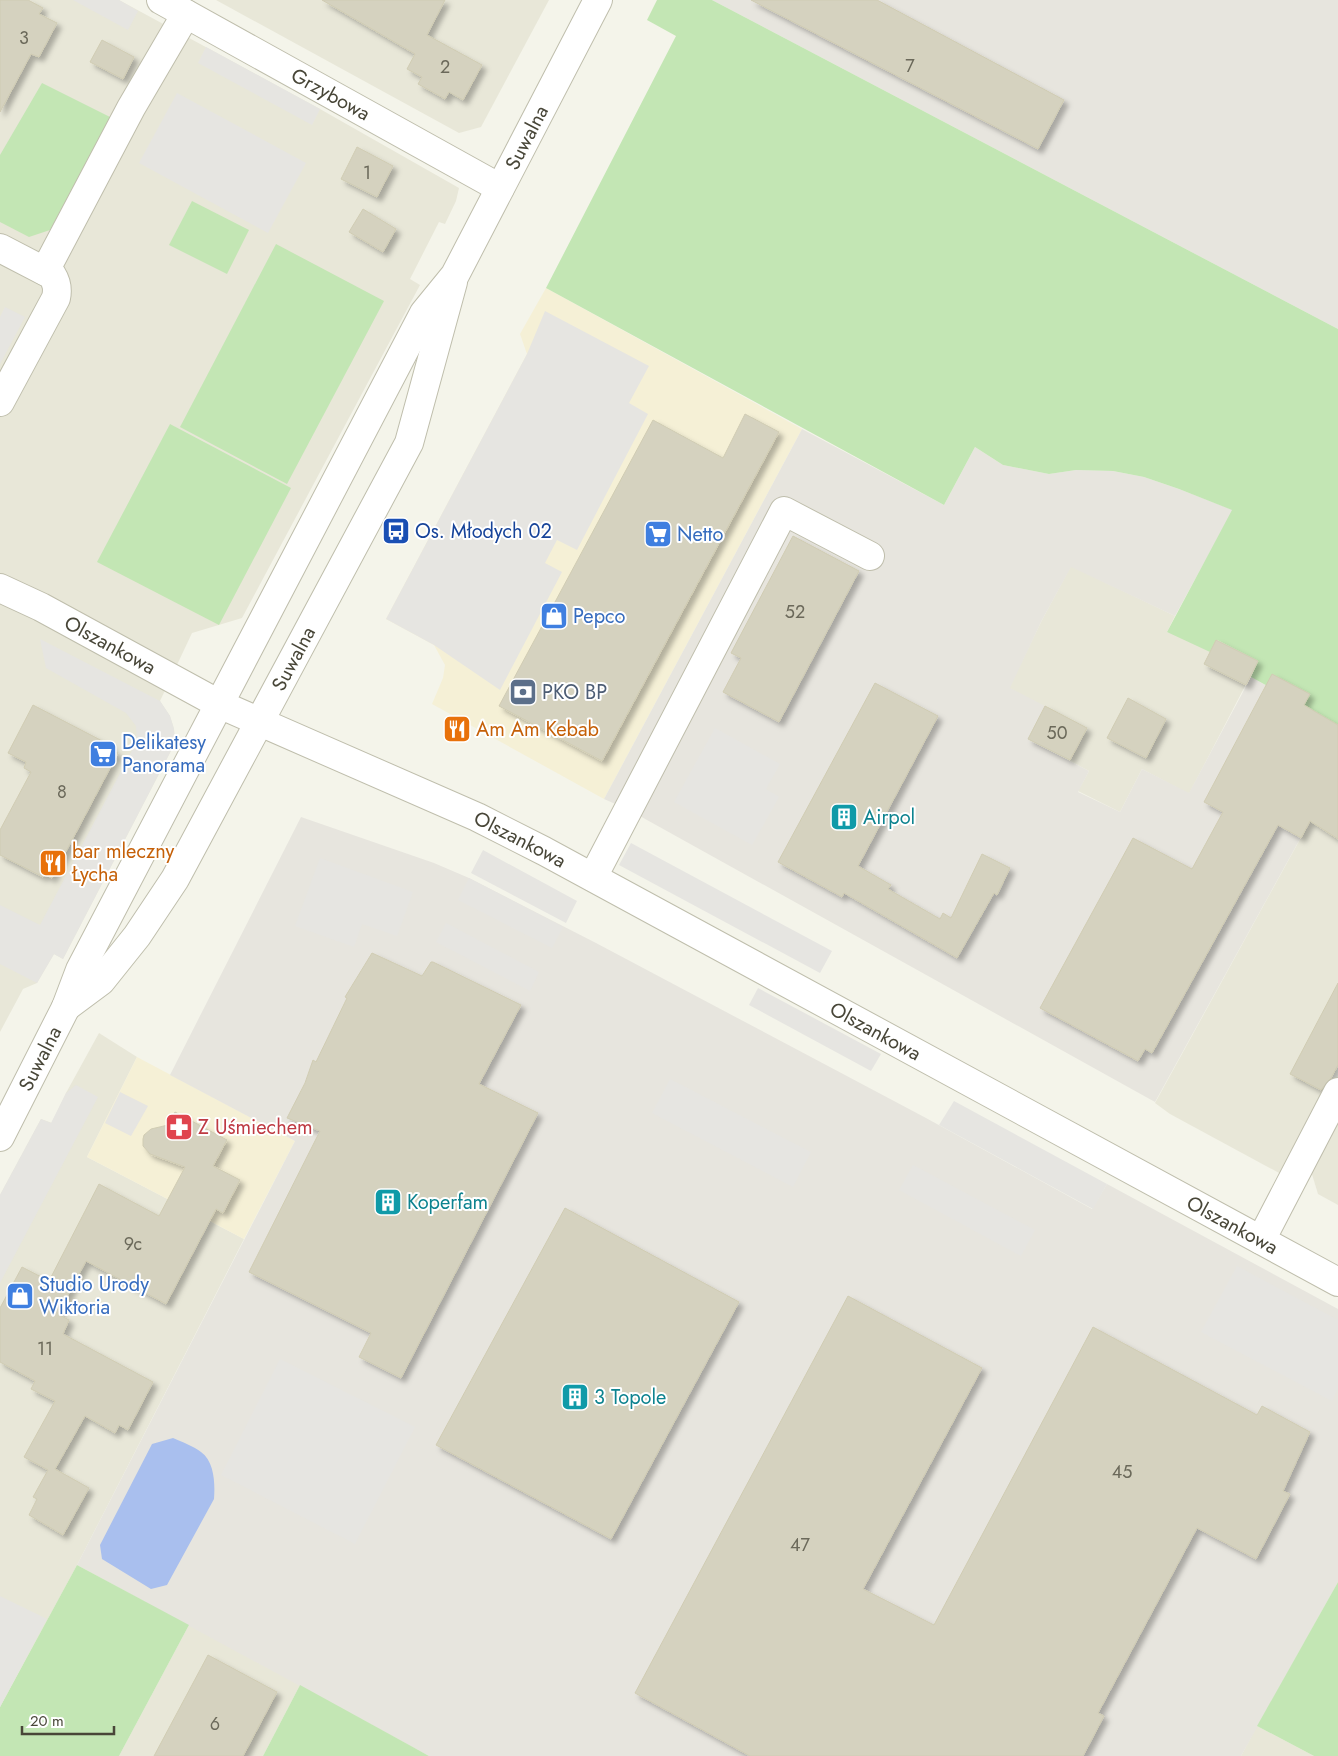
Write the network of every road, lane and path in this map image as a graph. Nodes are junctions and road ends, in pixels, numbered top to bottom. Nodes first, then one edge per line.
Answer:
1 (161, 0) edge
2 (598, 0) edge
3 (186, 14) junction
4 (500, 188) junction
5 (0, 248) edge
6 (45, 271) junction
7 (455, 274) junction
8 (0, 402) edge
9 (870, 556) dead end
10 (0, 588) edge
11 (219, 704) junction
12 (260, 722) junction
13 (593, 877) junction
14 (66, 1007) junction
15 (1338, 1092) edge
16 (0, 1137) edge
17 (1261, 1240) junction
18 (1338, 1282) edge

1 - 3 street, Grzybowa
2 - 4 street, Suwalna
3 - 4 street, Grzybowa
3 - 6 street
4 - 7 street, Suwalna
5 - 6 street
6 - 8 street
7 - 11 street, Suwalna
7 - 12 street, Suwalna
9 - 13 street
10 - 11 street, Olszankowa
11 - 12 street, Olszankowa
11 - 14 street, Suwalna
12 - 13 street, Olszankowa
12 - 14 street, Suwalna
13 - 17 street, Olszankowa
14 - 16 street, Suwalna
15 - 17 street
17 - 18 street, Olszankowa

